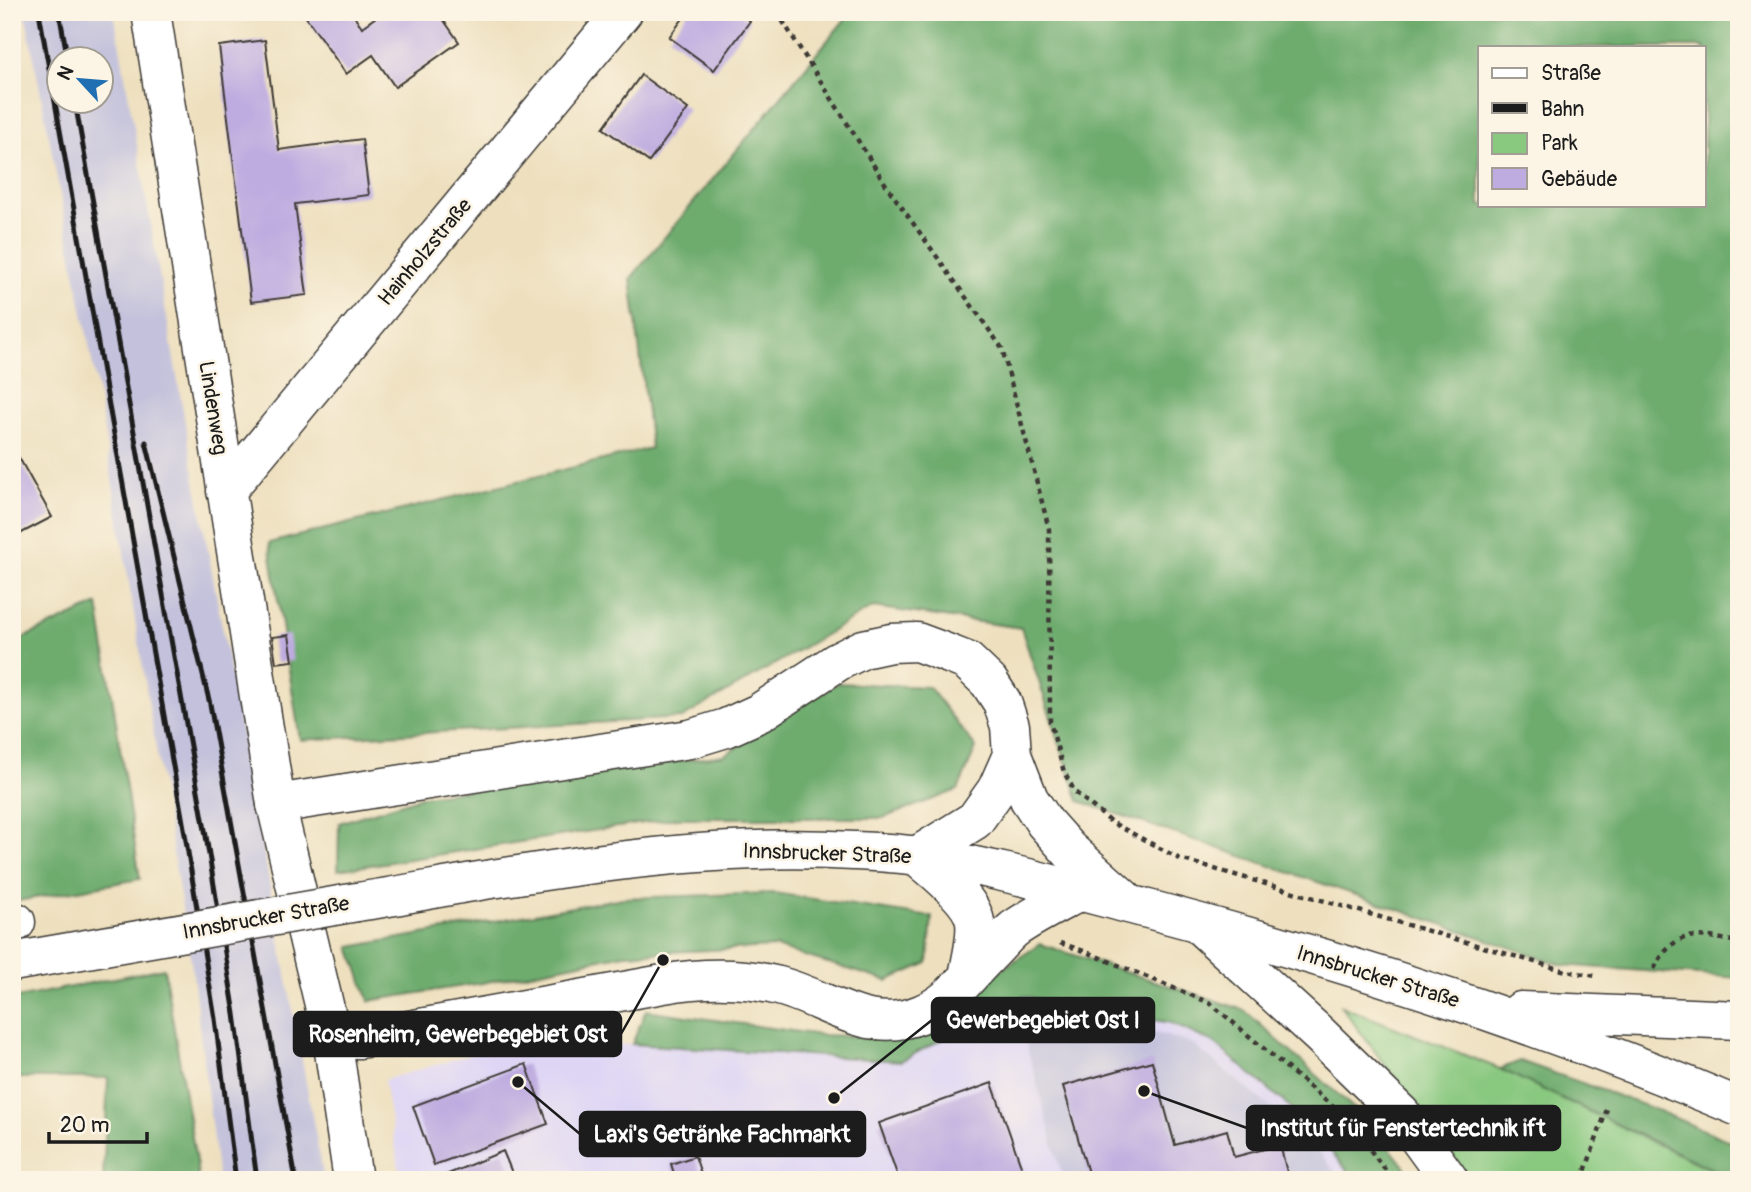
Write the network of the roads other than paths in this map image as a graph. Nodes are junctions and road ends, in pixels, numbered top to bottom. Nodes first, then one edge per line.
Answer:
1 (151, 12) edge
2 (623, 12) edge
3 (226, 491) junction
4 (1012, 755) junction
5 (275, 804) junction
6 (917, 856) junction
7 (1079, 892) junction
8 (1130, 905) junction
9 (1196, 922) junction
10 (12, 962) edge
11 (968, 977) junction
12 (1482, 1009) junction
13 (1739, 1020) edge
14 (332, 1038) junction
15 (1739, 1107) edge
16 (353, 1180) edge
17 (1449, 1180) edge

1 - 3 main road, Lindenweg
2 - 3 main road, Hainholzstraße
3 - 5 main road, Lindenweg
4 - 5 main road
4 - 6 main road
4 - 8 main road
5 - 14 main road, Lindenweg
6 - 7 main road, Innsbrucker Straße
6 - 10 main road, Innsbrucker Straße, bridge
6 - 11 main road
7 - 8 main road, Innsbrucker Straße
7 - 11 main road
8 - 9 main road, Innsbrucker Straße
9 - 12 main road, Innsbrucker Straße
9 - 17 main road
11 - 14 main road
12 - 13 main road
12 - 15 main road, Innsbrucker Straße
14 - 16 main road, Lindenweg

